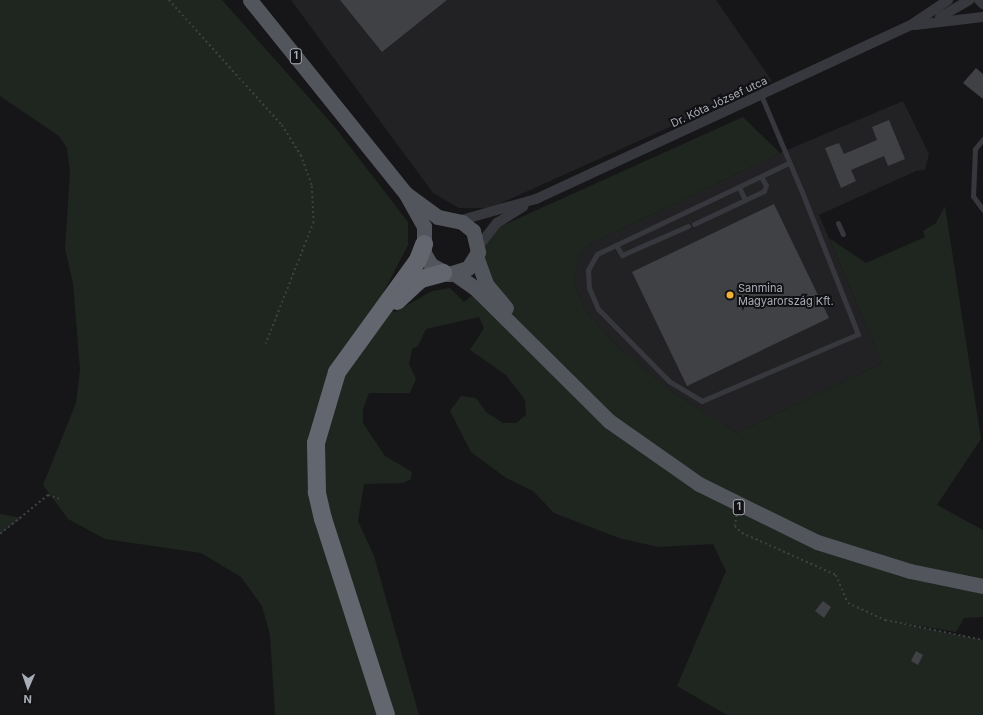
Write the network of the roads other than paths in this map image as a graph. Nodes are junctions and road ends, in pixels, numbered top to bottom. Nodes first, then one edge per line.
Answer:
1 (250, 0) edge
2 (948, 0) edge
3 (969, 0) edge
4 (979, 0) edge
5 (983, 4) edge
6 (983, 17) edge
7 (931, 22) junction
8 (911, 25) junction
9 (761, 95) junction
10 (983, 139) edge
11 (789, 163) junction
12 (761, 177) junction
13 (739, 187) junction
14 (406, 194) junction
15 (536, 199) junction
16 (745, 200) junction
17 (983, 210) edge
18 (453, 220) junction
19 (838, 223) dead end
20 (694, 224) dead end
21 (688, 226) dead end
22 (843, 234) dead end
23 (424, 244) junction
24 (616, 246) junction
25 (477, 252) junction
26 (449, 273) junction
27 (376, 317) junction
28 (537, 350) junction
29 (983, 586) edge
30 (386, 715) edge

1 - 14 main road, 1
2 - 8 street, Dr. Kóta József utca
3 - 7 street, Dr. Kóta József utca
4 - 5 street
6 - 7 street, Dr. Kóta József utca
7 - 8 street, Dr. Kóta József utca
8 - 9 street, Dr. Kóta József utca
9 - 11 lane
9 - 15 street, Dr. Kóta József utca
10 - 17 lane
11 - 12 lane
11 - 24 lane
12 - 13 lane
12 - 16 lane
13 - 16 lane
13 - 24 lane
14 - 18 main road, 1
14 - 23 main road, 1
15 - 18 street
15 - 25 street
16 - 20 lane
18 - 23 main road
18 - 25 main road, 1
19 - 22 lane
21 - 24 lane
23 - 26 main road, 1
23 - 27 highway
25 - 26 main road
25 - 28 main road, 1
26 - 27 highway
26 - 28 main road, 1
27 - 30 highway
28 - 29 main road, 1

